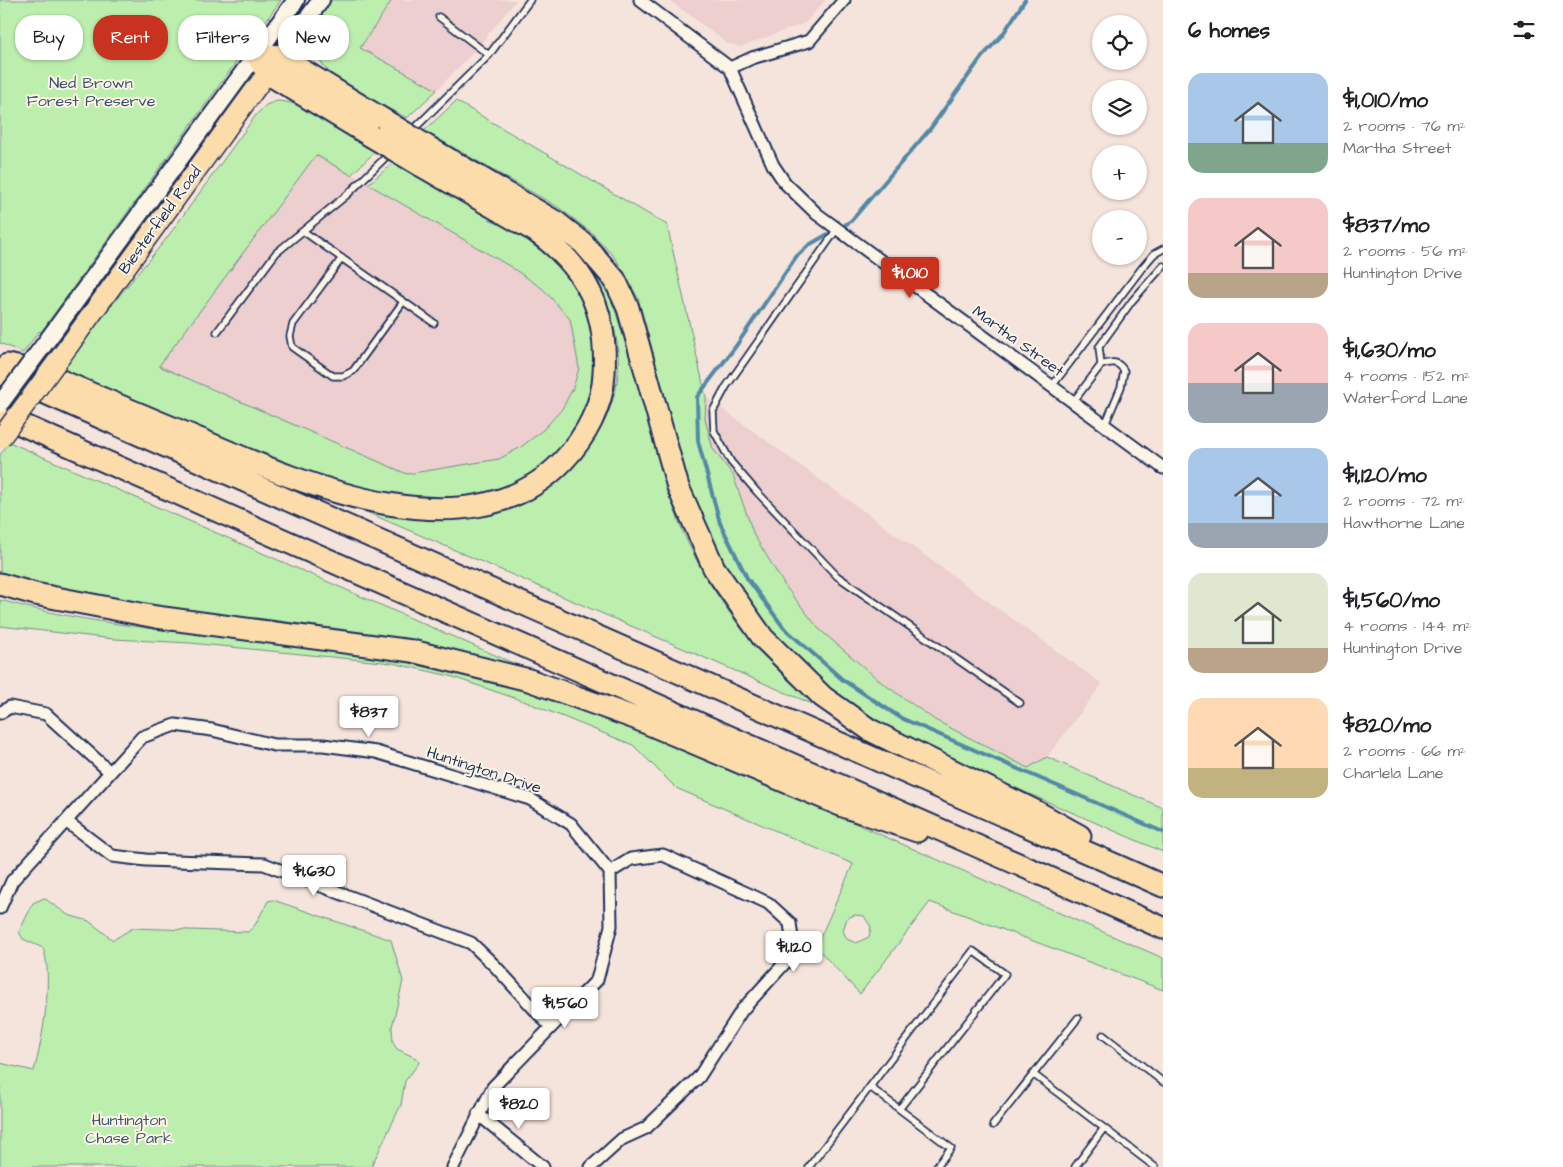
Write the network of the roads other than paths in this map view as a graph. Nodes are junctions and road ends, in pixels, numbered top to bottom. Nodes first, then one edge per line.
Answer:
1 (296, 0) edge
2 (321, 0) edge
3 (530, 0) edge
4 (640, 0) edge
5 (844, 0) edge
6 (439, 17) dead end
7 (268, 38) edge
8 (489, 55) junction
9 (252, 60) edge
10 (266, 60) edge
11 (273, 64) junction
12 (730, 68) junction
13 (404, 139) dead end
14 (397, 146) dead end
15 (426, 157) junction
16 (837, 229) junction
17 (303, 231) junction
18 (1163, 249) edge
19 (342, 258) junction
20 (1163, 266) edge
21 (403, 302) junction
22 (434, 324) dead end
23 (218, 332) dead end
24 (0, 363) edge
25 (1101, 366) junction
26 (0, 373) edge
27 (1052, 386) junction
28 (1073, 402) junction
29 (0, 404) edge
30 (0, 415) edge
31 (1104, 425) junction
32 (0, 439) edge
33 (1163, 468) edge
34 (0, 584) edge
35 (1020, 703) dead end
36 (0, 713) edge
37 (110, 772) junction
38 (67, 822) junction
39 (989, 852) junction
40 (610, 872) junction
41 (1163, 882) edge
42 (1163, 886) edge
43 (0, 908) edge
44 (1163, 928) edge
45 (1078, 1018) dead end
46 (550, 1026) junction
47 (1103, 1035) dead end
48 (1033, 1074) junction
49 (1163, 1082) edge
50 (870, 1087) junction
51 (900, 1108) junction
52 (478, 1114) junction
53 (993, 1125) dead end
54 (1104, 1128) junction
55 (453, 1167) edge
56 (543, 1167) edge
57 (591, 1167) edge
58 (809, 1167) edge
59 (936, 1167) edge
60 (1075, 1167) edge
61 (1155, 1167) edge

1 - 7 main road, Biesterfield Road
2 - 11 main road, Biesterfield Road
3 - 8 lane
4 - 12 street, Martha Street
5 - 12 street
6 - 8 lane
8 - 13 lane
9 - 29 main road, Biesterfield Road, bridge
10 - 11 highway
11 - 15 highway, bridge
11 - 15 highway, bridge
11 - 32 main road, Biesterfield Road, bridge
12 - 16 street, Martha Street
14 - 17 lane
15 - 24 highway
15 - 41 highway
16 - 27 street, Martha Street
16 - 35 lane
17 - 19 lane
17 - 23 lane
18 - 27 lane
19 - 21 lane
19 - 21 lane
20 - 25 lane
21 - 22 lane
25 - 28 lane
25 - 31 lane
26 - 42 highway
27 - 28 street, Martha Street
28 - 31 street, Martha Street
30 - 39 highway
31 - 33 street, Martha Street
34 - 39 highway
36 - 37 street
37 - 38 street, Huntington Drive
37 - 40 street, Huntington Drive
38 - 43 street, Huntington Drive
38 - 46 street
39 - 44 highway
40 - 46 street
40 - 57 street
45 - 48 lane
46 - 52 street
47 - 49 lane
48 - 53 lane
48 - 54 lane
50 - 51 lane
50 - 51 lane
50 - 58 lane
51 - 59 lane
52 - 55 street
52 - 56 street
54 - 60 lane
54 - 61 lane

